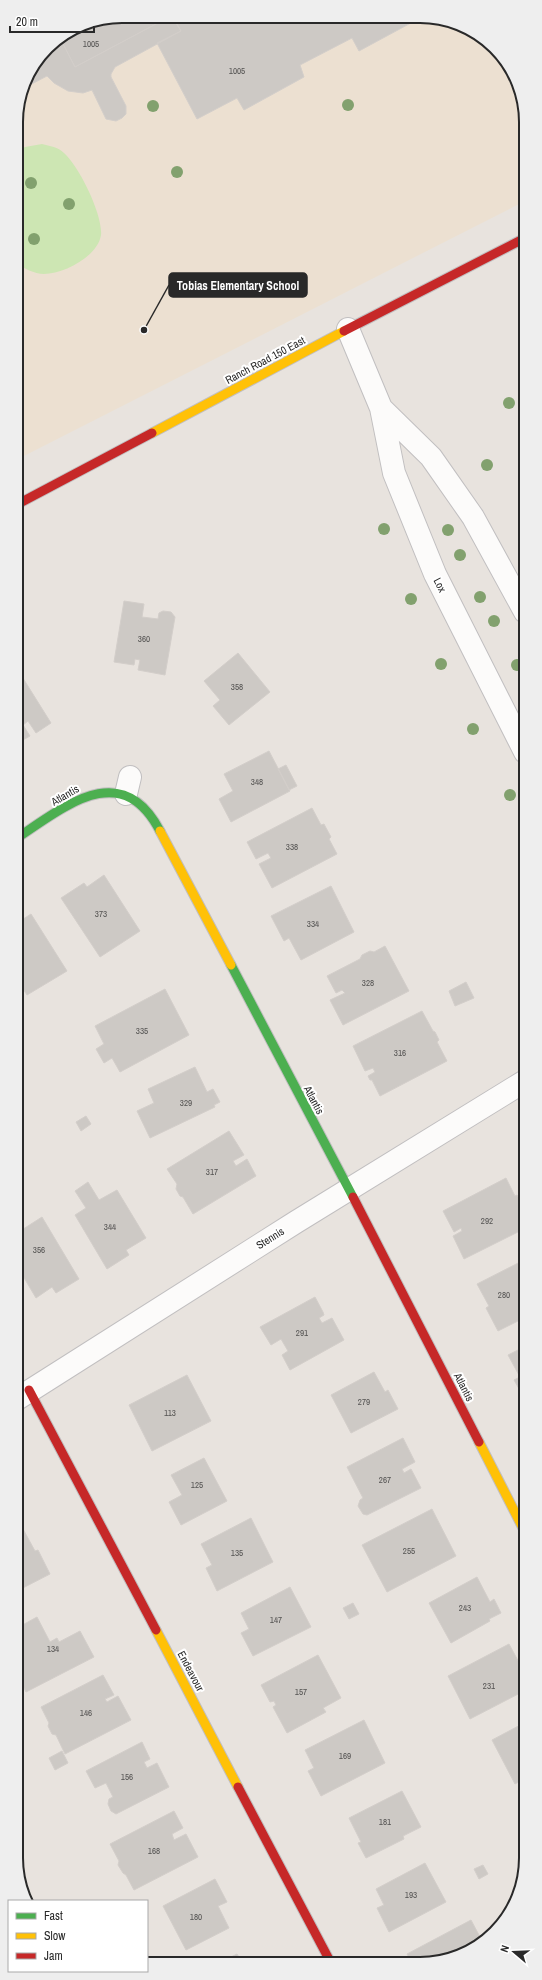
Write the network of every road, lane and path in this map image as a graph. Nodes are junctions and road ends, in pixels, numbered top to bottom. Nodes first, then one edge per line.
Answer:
1 (519, 241) edge
2 (348, 329) junction
3 (381, 408) junction
4 (23, 501) edge
5 (519, 601) edge
6 (519, 740) edge
7 (23, 834) edge
8 (519, 1085) edge
9 (349, 1189) junction
10 (23, 1395) edge
11 (519, 1520) edge
12 (328, 1957) edge

1 - 2 street, Ranch Road 150 East
2 - 3 street, Lox
2 - 4 street, Ranch Road 150 East
3 - 5 street, Lox
3 - 6 street, Lox
7 - 9 street, Atlantis
8 - 9 street, Stennis
9 - 10 street, Stennis
9 - 11 street, Atlantis
10 - 12 street, Endeavour

